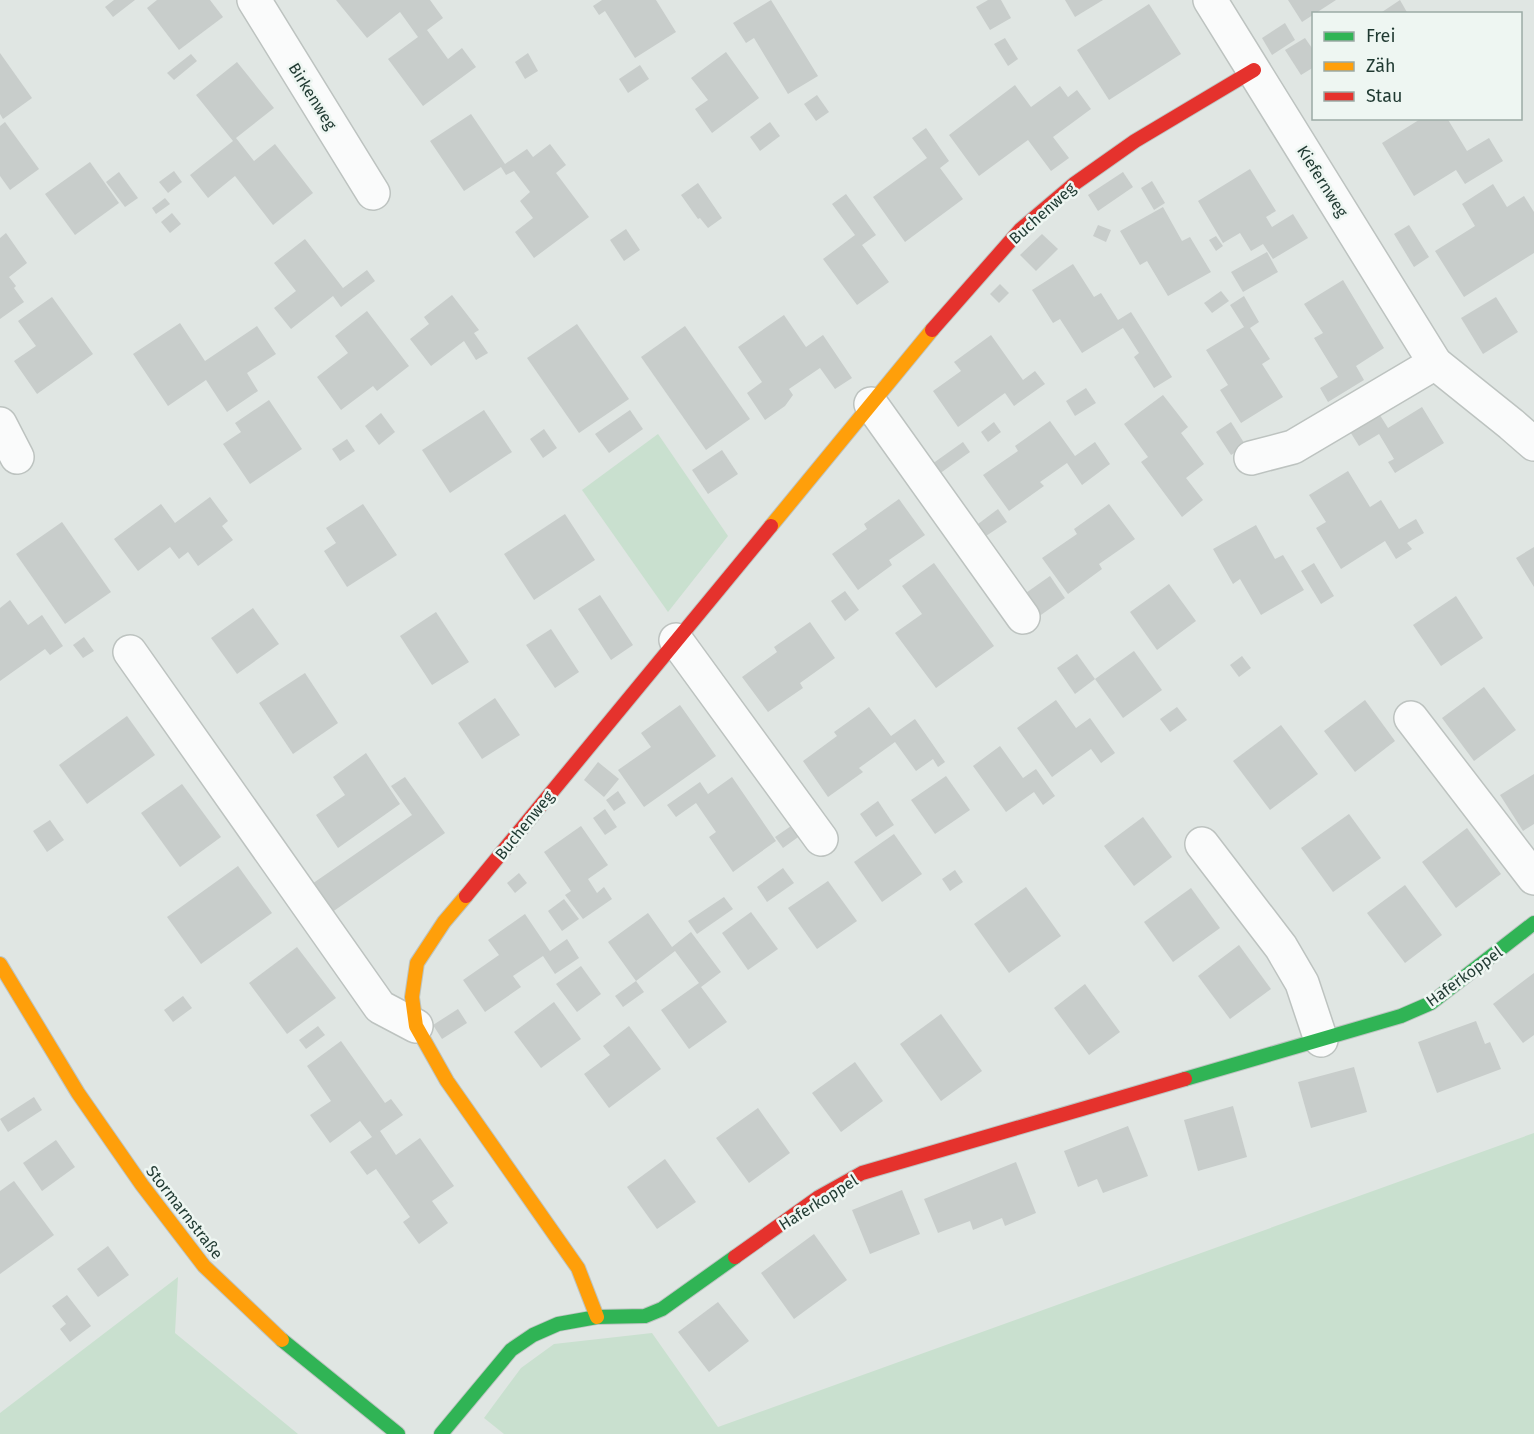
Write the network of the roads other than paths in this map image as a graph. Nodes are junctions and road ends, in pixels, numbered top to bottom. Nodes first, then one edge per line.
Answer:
1 (254, 0) edge
2 (1210, 0) edge
3 (1254, 70) junction
4 (373, 193) dead end
5 (1435, 363) junction
6 (871, 404) junction
7 (0, 424) edge
8 (1522, 434) edge
9 (17, 457) dead end
10 (1251, 458) dead end
11 (1023, 617) dead end
12 (676, 640) junction
13 (130, 652) dead end
14 (1411, 718) dead end
15 (820, 839) dead end
16 (1203, 844) dead end
17 (1534, 878) edge
18 (1534, 923) edge
19 (0, 964) edge
20 (416, 1026) junction
21 (1321, 1040) junction
22 (597, 1317) junction
23 (398, 1434) edge
24 (441, 1434) edge

1 - 4 street, Birkenweg
2 - 3 street, Kiefernweg
3 - 5 street, Kiefernweg
3 - 6 street, Buchenweg
5 - 8 street, Kiefernweg
5 - 10 street
6 - 11 street
6 - 12 street, Buchenweg
7 - 9 street
12 - 15 street
12 - 20 street, Buchenweg
13 - 20 street
14 - 17 street
16 - 21 street
18 - 21 street, Haferkoppel
19 - 23 street, Stormarnstraße
20 - 22 street, Buchenweg
21 - 22 street, Haferkoppel
22 - 24 street, Haferkoppel

